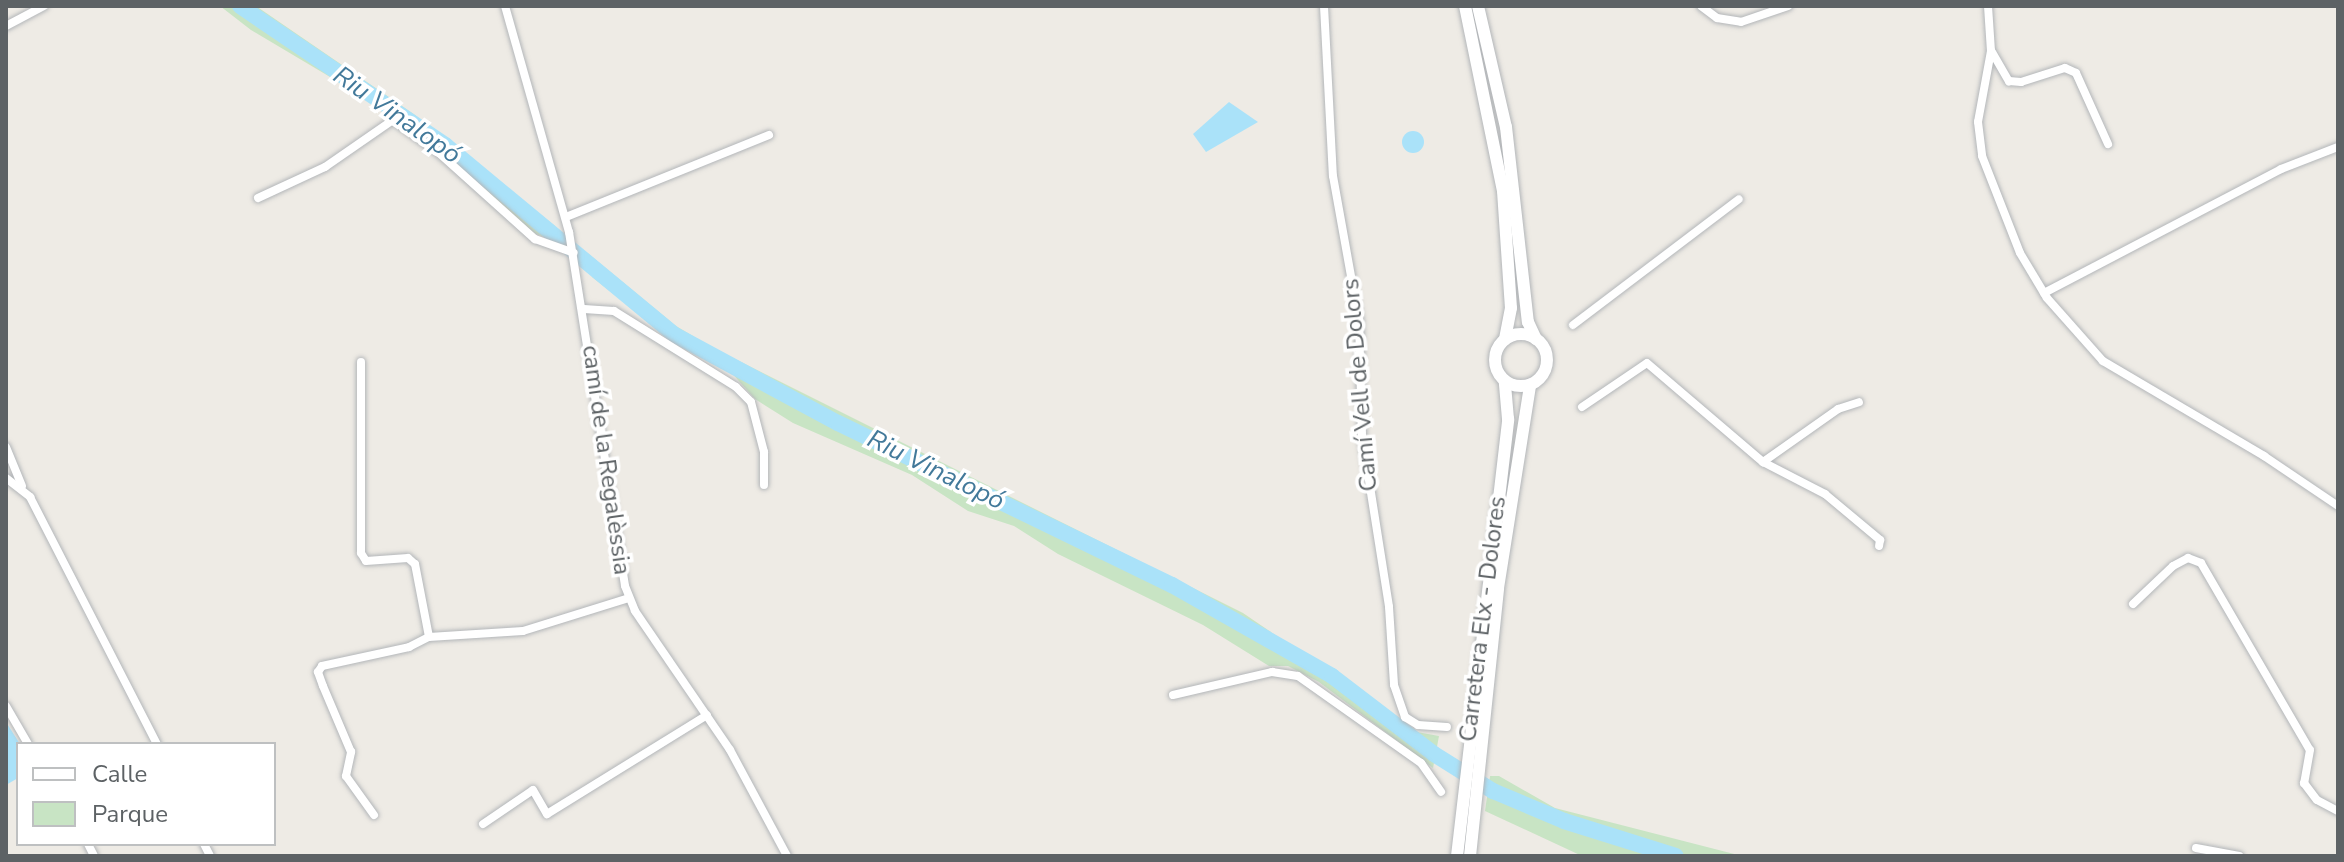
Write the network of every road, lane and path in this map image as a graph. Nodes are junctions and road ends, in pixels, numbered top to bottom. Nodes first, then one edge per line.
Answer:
1 (44, 6) edge
2 (505, 6) edge
3 (1324, 6) edge
4 (1465, 6) edge
5 (1478, 6) edge
6 (1701, 6) edge
7 (1788, 6) edge
8 (1988, 6) edge
9 (6, 26) edge
10 (1991, 51) junction
11 (769, 135) dead end
12 (2108, 144) dead end
13 (2338, 147) edge
14 (258, 198) dead end
15 (1739, 199) dead end
16 (567, 220) junction
17 (574, 257) junction
18 (2044, 293) junction
19 (584, 309) junction
20 (1573, 325) dead end
21 (1505, 339) junction
22 (1536, 339) junction
23 (361, 362) dead end
24 (1505, 382) junction
25 (1530, 385) junction
26 (1859, 402) dead end
27 (1582, 407) dead end
28 (6, 447) edge
29 (1763, 462) junction
30 (6, 478) edge
31 (764, 485) dead end
32 (23, 490) junction
33 (2338, 506) edge
34 (1879, 546) dead end
35 (629, 598) junction
36 (2133, 604) dead end
37 (429, 637) junction
38 (1173, 695) dead end
39 (6, 706) edge
40 (707, 715) junction
41 (1447, 727) dead end
42 (27, 742) edge
43 (156, 742) edge
44 (1441, 792) dead end
45 (2338, 811) edge
46 (374, 815) dead end
47 (483, 824) dead end
48 (2196, 848) dead end
49 (787, 856) edge
50 (1457, 856) edge
51 (1470, 856) edge
52 (2239, 856) edge

1 - 9 street
2 - 16 street, camí de la Regalèssia
3 - 41 street, Camí Vell de Dolors
4 - 21 main road
5 - 22 main road
6 - 7 street
8 - 10 street
10 - 12 street
10 - 18 street
11 - 16 street
13 - 18 street
14 - 17 street
15 - 20 street
16 - 17 street, camí de la Regalèssia
17 - 19 street, camí de la Regalèssia
18 - 33 street
19 - 31 street
19 - 35 street, camí de la Regalèssia
21 - 22 main road
21 - 24 main road
22 - 25 main road
23 - 37 street
24 - 25 main road
24 - 50 main road, Carretera Elx - Dolores
25 - 51 main road, Carretera Elx - Dolores
26 - 29 street
27 - 29 street
28 - 32 street
29 - 34 street
30 - 32 street
32 - 43 street
35 - 37 street
35 - 40 street, camí de la Regalèssia
36 - 45 street
37 - 46 street
38 - 44 street
39 - 42 street
40 - 47 street
40 - 49 street, camí de la Regalèssia
48 - 52 street

